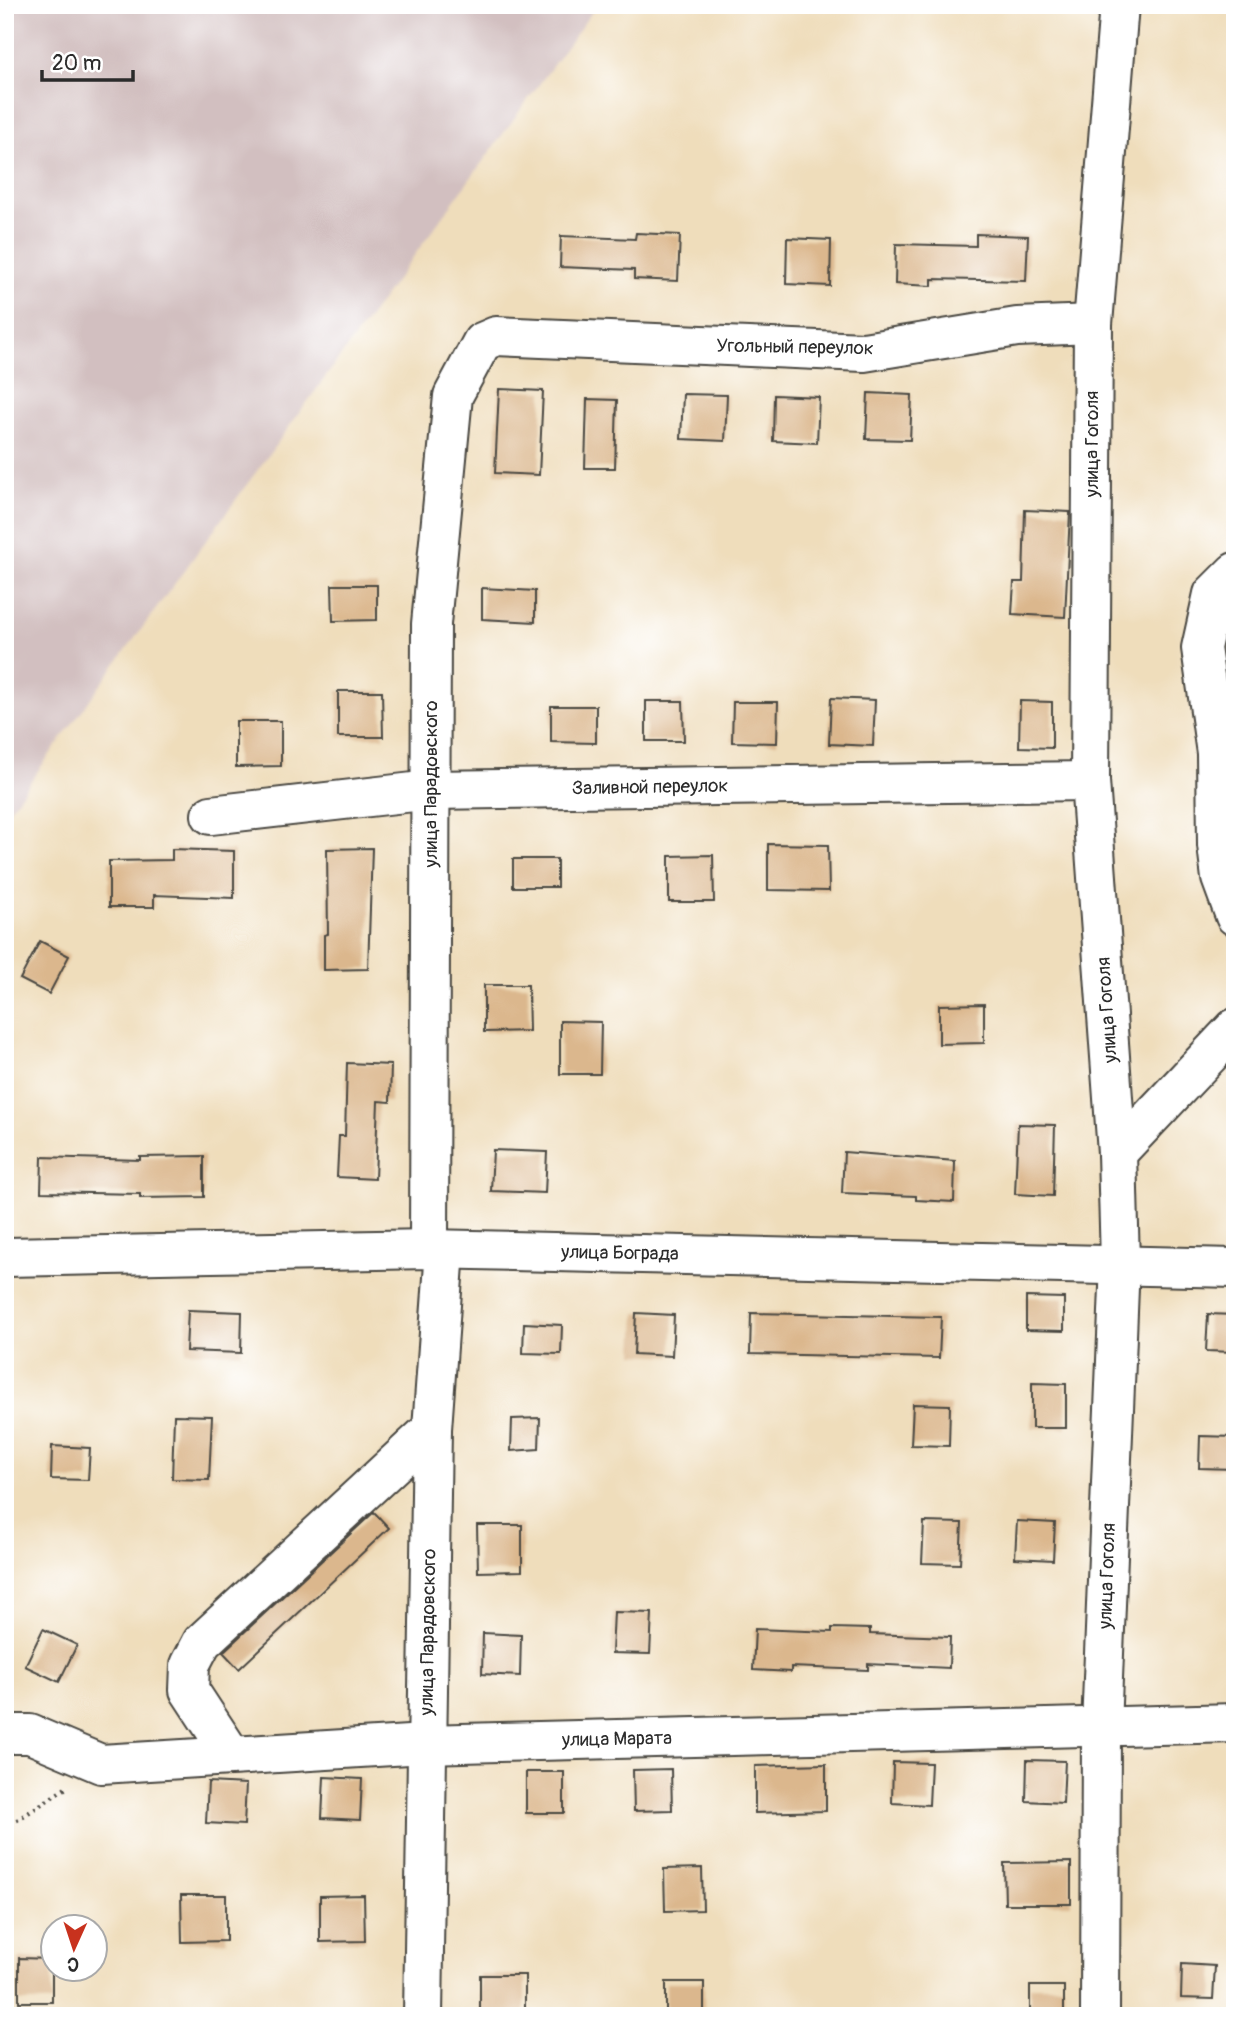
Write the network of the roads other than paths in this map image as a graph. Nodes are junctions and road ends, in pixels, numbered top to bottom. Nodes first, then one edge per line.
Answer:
1 (1119, 5) edge
2 (1093, 324) junction
3 (496, 337) joint
4 (1235, 572) edge
5 (1090, 781) junction
6 (431, 790) junction
7 (211, 815) dead end
8 (1235, 916) edge
9 (1235, 1028) edge
10 (1117, 1153) junction
11 (437, 1250) junction
12 (5, 1257) edge
13 (1120, 1264) junction
14 (1235, 1268) edge
15 (432, 1429) junction
16 (1235, 1723) edge
17 (1101, 1727) junction
18 (5, 1734) edge
19 (425, 1744) junction
20 (231, 1754) junction
21 (423, 2016) edge
22 (1100, 2016) edge

1 - 2 street, улица Гоголя
2 - 3 street, Угольный переулок
2 - 5 street, улица Гоголя
3 - 6 street, улица Парадовского
4 - 8 street
5 - 6 street, Заливной переулок
5 - 10 street, улица Гоголя
6 - 7 street, Заливной переулок
6 - 11 street, улица Парадовского
9 - 10 street
10 - 13 street, улица Гоголя
11 - 12 street, улица Бограда
11 - 13 street, улица Бограда
11 - 15 street, улица Парадовского
13 - 14 street, улица Бограда
13 - 17 street, улица Гоголя
15 - 19 street, улица Парадовского
15 - 20 street
16 - 17 street, улица Марата
17 - 19 street, улица Марата
17 - 22 street, улица Гоголя
18 - 20 street, улица Марата
19 - 20 street, улица Марата
19 - 21 street, улица Парадовского

